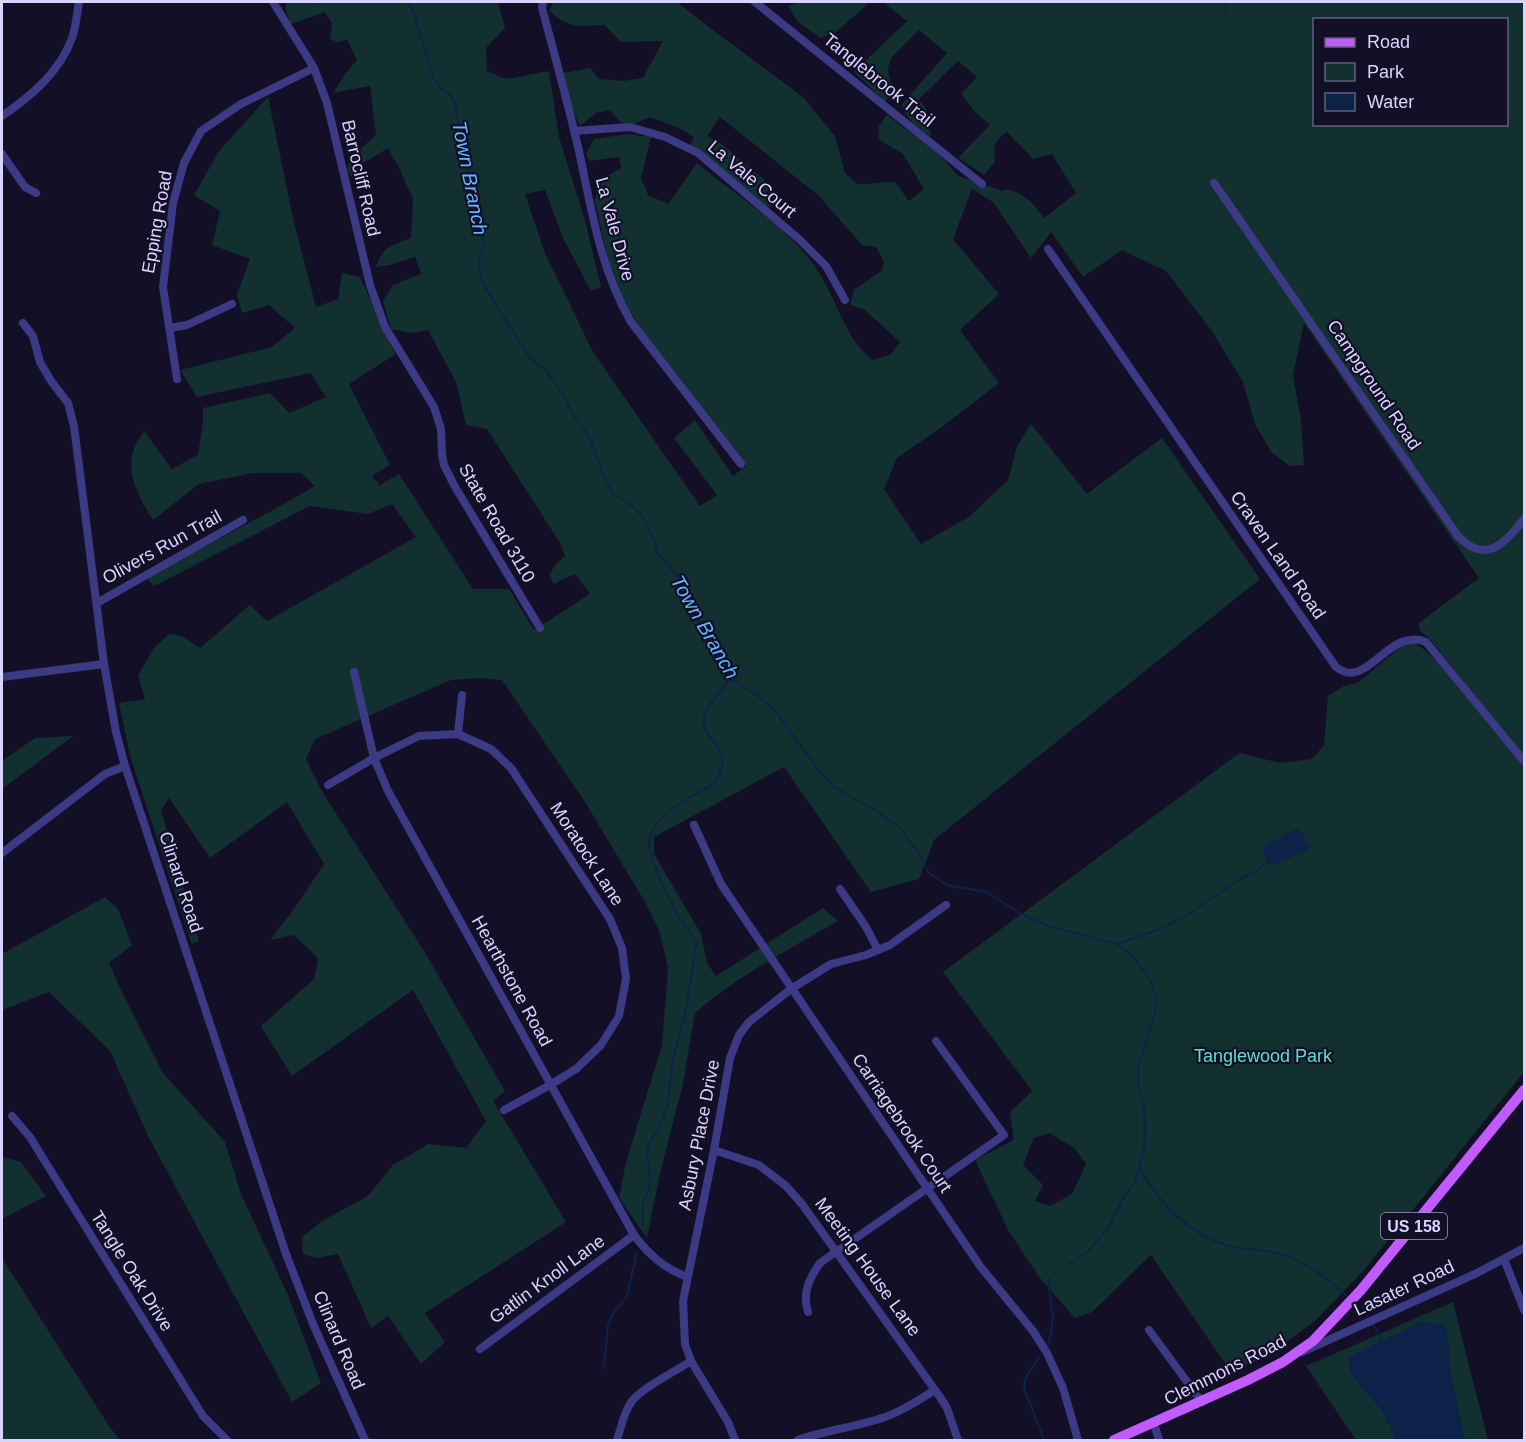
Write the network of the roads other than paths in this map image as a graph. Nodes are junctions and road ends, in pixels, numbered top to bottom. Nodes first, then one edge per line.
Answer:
1 (79, 2) edge
2 (273, 2) edge
3 (543, 2) edge
4 (755, 2) edge
5 (314, 68) junction
6 (2, 116) edge
7 (574, 131) junction
8 (2, 154) edge
9 (1214, 183) dead end
10 (982, 184) dead end
11 (36, 193) dead end
12 (1048, 249) dead end
13 (845, 300) dead end
14 (232, 304) dead end
15 (22, 323) dead end
16 (170, 328) junction
17 (408, 365) joint
18 (177, 379) dead end
19 (741, 464) dead end
20 (1524, 519) edge
21 (243, 520) dead end
22 (97, 603) junction
23 (540, 628) dead end
24 (104, 664) junction
25 (354, 672) dead end
26 (2, 677) edge
27 (462, 695) dead end
28 (458, 734) junction
29 (374, 758) junction
30 (1524, 761) edge
31 (124, 766) junction
32 (328, 784) dead end
33 (694, 825) dead end
34 (2, 853) edge
35 (840, 889) dead end
36 (946, 905) dead end
37 (878, 950) junction
38 (791, 989) junction
39 (936, 1041) dead end
40 (550, 1085) junction
41 (1524, 1090) edge
42 (504, 1110) dead end
43 (12, 1116) dead end
44 (714, 1150) junction
45 (926, 1189) junction
46 (634, 1235) junction
47 (1524, 1248) edge
48 (836, 1251) junction
49 (1504, 1259) junction
50 (687, 1277) junction
51 (1524, 1310) edge
52 (808, 1312) dead end
53 (1149, 1330) dead end
54 (480, 1349) dead end
55 (1296, 1354) junction
56 (692, 1361) junction
57 (935, 1390) junction
58 (1202, 1402) junction
59 (1154, 1424) junction
60 (227, 1440) edge
61 (366, 1440) edge
62 (617, 1440) edge
63 (735, 1440) edge
64 (798, 1440) edge
65 (958, 1440) edge
66 (1078, 1440) edge
67 (1114, 1440) edge
68 (1159, 1440) edge

1 - 6 street
2 - 5 street, Barrocliff Road
3 - 7 street, La Vale Drive
4 - 10 street, Tanglebrook Trail
5 - 16 street, Epping Road
5 - 17 street, Barrocliff Road
7 - 13 street, La Vale Court
7 - 19 street, La Vale Drive
8 - 11 street
9 - 20 street, Campground Road
12 - 30 street, Craven Land Road
14 - 16 street
15 - 22 street, Clinard Road
16 - 18 street, Epping Road
17 - 23 street, State Road 3110
21 - 22 street, Olivers Run Trail
22 - 24 street, Clinard Road
24 - 26 street
24 - 31 street, Clinard Road
25 - 29 street, Hearthstone Road
27 - 28 street
28 - 29 street, Moratock Lane
28 - 40 street, Moratock Lane
29 - 32 street, Moratock Lane
29 - 40 street, Hearthstone Road
31 - 34 street
31 - 61 street, Clinard Road
33 - 38 street, Carriagebrook Court
35 - 37 street
36 - 37 street, Asbury Place Drive
37 - 38 street, Asbury Place Drive
38 - 44 street, Asbury Place Drive
38 - 45 street, Carriagebrook Court
39 - 45 street
40 - 42 street, Moratock Lane
40 - 46 street, Hearthstone Road
41 - 55 main road, Clemmons Road / US 158
43 - 60 street, Tangle Oak Drive
44 - 48 street, Meeting House Lane
44 - 50 street, Asbury Place Drive
45 - 48 street
45 - 66 street, Carriagebrook Court
46 - 50 street, Hearthstone Road
46 - 54 street, Gatlin Knoll Lane
47 - 49 street, Lasater Road
48 - 52 street
48 - 57 street, Meeting House Lane
49 - 51 street
49 - 55 street, Lasater Road
50 - 56 street, Asbury Place Drive
53 - 58 street
55 - 58 main road, Clemmons Road / US 158
56 - 62 street
56 - 63 street, Asbury Place Drive
57 - 64 street
57 - 65 street, Meeting House Lane
58 - 59 main road, Clemmons Road / US 158
59 - 67 main road, Clemmons Road / US 158
59 - 68 street

